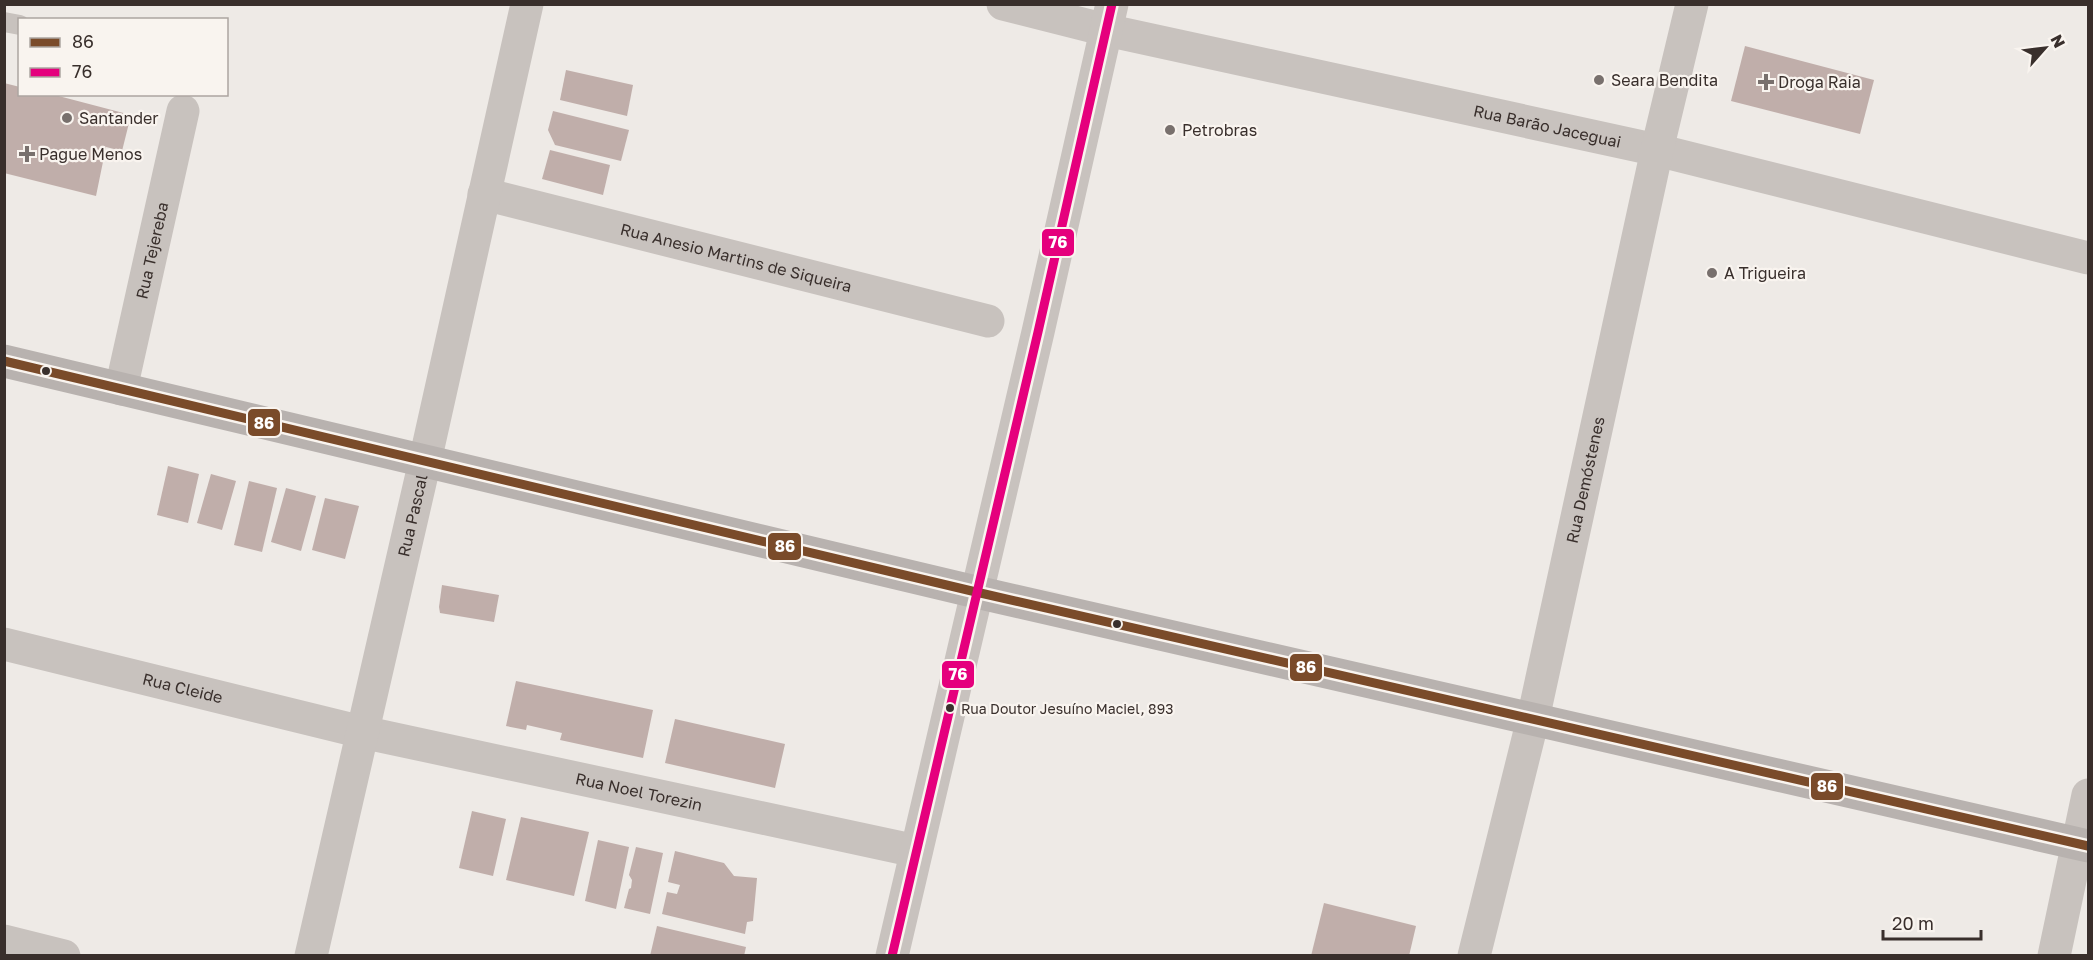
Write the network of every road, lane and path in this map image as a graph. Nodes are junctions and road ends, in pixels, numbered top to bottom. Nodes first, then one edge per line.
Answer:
1 (527, 4) edge
2 (1003, 4) edge
3 (1692, 4) edge
4 (1109, 17) edge
5 (183, 111) dead end
6 (1657, 150) junction
7 (484, 194) junction
8 (2088, 258) edge
9 (988, 321) dead end
10 (4, 361) edge
11 (121, 389) junction
12 (425, 461) junction
13 (976, 592) junction
14 (4, 644) edge
15 (1533, 720) junction
16 (362, 732) junction
17 (2088, 795) edge
18 (2083, 845) edge
19 (916, 851) junction
20 (4, 941) edge
21 (64, 956) edge
22 (311, 956) edge
23 (892, 956) edge
24 (1474, 956) edge
25 (2054, 956) edge

1 - 7 street, Rua Pascal
2 - 4 street, Rua Barão Jaceguai
3 - 6 street, Rua Demóstenes
4 - 6 street, Rua Barão Jaceguai
4 - 13 street
5 - 11 street, Rua Tejereba
6 - 8 street, Rua Barão Jaceguai
6 - 15 street, Rua Demóstenes
7 - 9 street, Rua Anesio Martins de Siqueira
7 - 12 street, Rua Pascal
10 - 11 main road
11 - 12 main road
12 - 13 main road
12 - 16 street, Rua Pascal
13 - 15 main road
13 - 19 street
14 - 16 street, Rua Cleide
15 - 18 main road
15 - 24 street, Rua Demóstenes
16 - 19 street, Rua Noel Torezin
16 - 22 street, Rua Pascal
17 - 18 street
18 - 25 street
19 - 23 street
20 - 21 street

